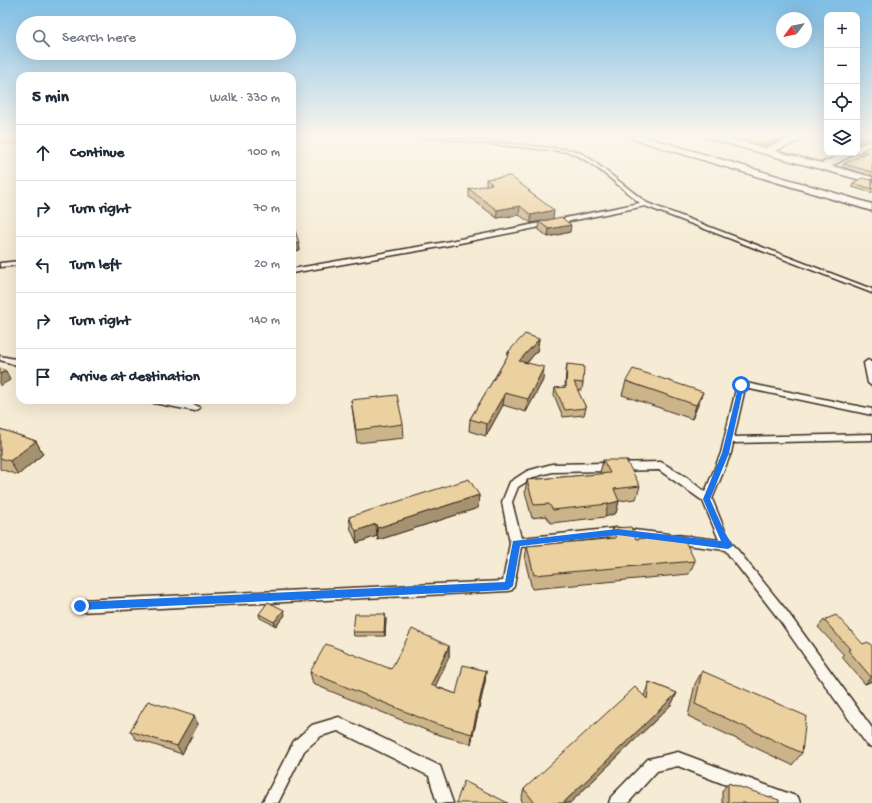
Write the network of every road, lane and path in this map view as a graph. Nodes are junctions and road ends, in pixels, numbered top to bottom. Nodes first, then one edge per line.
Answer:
1 (606, 173) edge
2 (758, 173) edge
3 (847, 173) edge
4 (872, 180) edge
5 (645, 204) junction
6 (872, 208) edge
7 (16, 263) edge
8 (0, 265) edge
9 (296, 270) edge
10 (872, 291) edge
11 (0, 358) edge
12 (16, 362) edge
13 (868, 363) dead end
14 (872, 383) edge
15 (174, 404) edge
16 (195, 408) dead end
17 (872, 412) edge
18 (872, 437) edge
19 (729, 440) junction
20 (707, 499) junction
21 (516, 543) junction
22 (728, 546) junction
23 (80, 606) dead end
24 (872, 740) edge
25 (270, 803) edge
26 (445, 803) edge
27 (617, 803) edge
28 (792, 803) edge

1 - 5 lane
2 - 6 street
3 - 4 street
5 - 9 lane
5 - 10 lane
7 - 8 lane
11 - 12 lane
13 - 14 lane
15 - 16 lane
17 - 19 lane
18 - 19 lane
19 - 20 lane
20 - 21 lane
20 - 22 lane
21 - 22 lane
21 - 23 lane
22 - 24 lane
25 - 26 lane
27 - 28 lane

